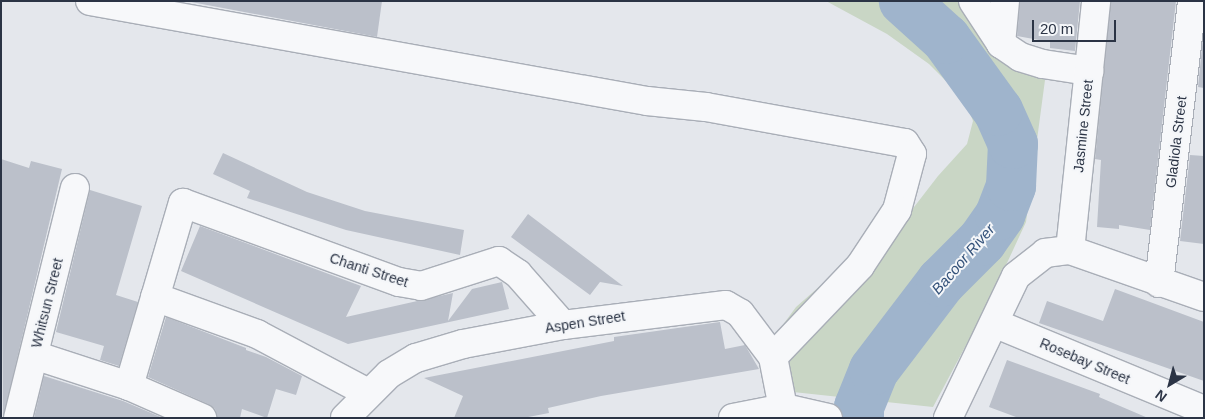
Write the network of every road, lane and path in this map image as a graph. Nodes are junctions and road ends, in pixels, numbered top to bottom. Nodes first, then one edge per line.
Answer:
1 (90, 1) edge
2 (973, 1) edge
3 (1005, 1) edge
4 (1096, 1) edge
5 (1192, 1) edge
6 (1001, 44) junction
7 (1089, 71) junction
8 (76, 188) dead end
9 (1058, 251) junction
10 (1159, 283) junction
11 (155, 297) junction
12 (1204, 297) edge
13 (994, 323) junction
14 (563, 324) junction
15 (34, 355) junction
16 (773, 357) junction
17 (128, 386) junction
18 (368, 393) junction
19 (1204, 410) edge
20 (784, 413) edge
21 (18, 418) edge
22 (202, 418) edge
23 (345, 418) edge
24 (733, 418) edge
25 (828, 418) edge
26 (948, 418) edge

1 - 16 street
2 - 6 street
3 - 6 street
4 - 7 street, Jasmine Street
5 - 10 street, Gladiola Street
6 - 7 street
7 - 9 street, Jasmine Street
8 - 15 street, Whitsun Street
9 - 10 street
9 - 13 street
10 - 12 street
11 - 14 street, Chanti Street
11 - 17 street
11 - 18 street
13 - 19 street, Rosebay Street
13 - 26 street
14 - 16 street, Aspen Street
14 - 18 street, Aspen Street
15 - 17 street
15 - 21 street, Whitsun Street
16 - 20 street, Aspen Street
17 - 22 street
18 - 23 street, Aspen Street
20 - 24 street
20 - 25 street

